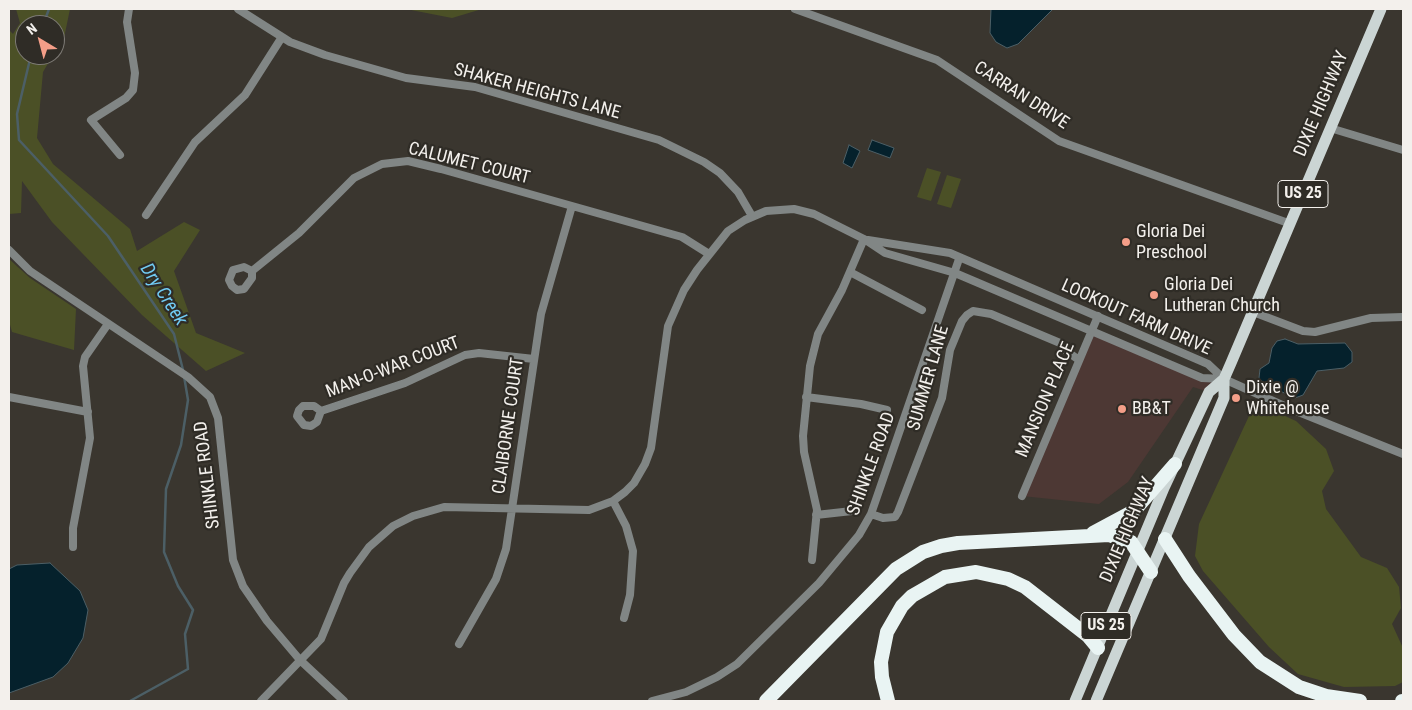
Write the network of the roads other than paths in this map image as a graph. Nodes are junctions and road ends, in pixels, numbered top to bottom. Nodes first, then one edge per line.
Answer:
1 (129, 9) edge
2 (238, 9) edge
3 (794, 9) edge
4 (1381, 9) edge
5 (282, 37) junction
6 (1330, 128) junction
7 (1403, 150) edge
8 (120, 155) dead end
9 (572, 206) junction
10 (146, 214) dead end
11 (752, 216) junction
12 (1290, 224) junction
13 (864, 239) junction
14 (9, 250) edge
15 (709, 254) junction
16 (959, 259) junction
17 (252, 271) dead end
18 (850, 272) junction
19 (955, 273) junction
20 (922, 310) dead end
21 (1253, 312) junction
22 (1098, 316) junction
23 (1403, 317) edge
24 (108, 324) junction
25 (1091, 332) junction
26 (534, 359) junction
27 (1079, 360) junction
28 (1224, 379) junction
29 (9, 397) edge
30 (806, 397) junction
31 (887, 410) dead end
32 (322, 411) dead end
33 (88, 412) junction
34 (1403, 454) edge
35 (1175, 464) junction
36 (1022, 496) dead end
37 (613, 501) junction
38 (513, 509) junction
39 (852, 512) dead end
40 (871, 514) junction
41 (816, 515) junction
42 (1090, 534) junction
43 (1165, 539) junction
44 (73, 547) dead end
45 (1137, 550) junction
46 (812, 560) dead end
47 (1151, 572) junction
48 (624, 618) dead end
49 (459, 644) dead end
50 (1098, 648) junction
51 (300, 660) junction
52 (261, 701) edge
53 (344, 701) edge
54 (652, 701) edge
55 (766, 701) edge
56 (888, 701) edge
57 (1075, 701) edge
58 (1096, 701) edge
59 (1360, 701) edge

1 - 8 street
2 - 5 street, SHAKER HEIGHTS LANE
3 - 12 street, CARRAN DRIVE
4 - 6 main road, DIXIE HIGHWAY / US 25
5 - 10 street
5 - 11 street, SHAKER HEIGHTS LANE
6 - 7 street
6 - 12 main road, DIXIE HIGHWAY / US 25
9 - 15 street, CALUMET COURT
9 - 17 street, CALUMET COURT
9 - 26 street, CLAIBORNE COURT
11 - 13 street, LOOKOUT FARM DRIVE
11 - 15 street, LOOKOUT FARM DRIVE
12 - 21 main road, DIXIE HIGHWAY / US 25
13 - 16 street, LOOKOUT FARM DRIVE
13 - 18 street
13 - 19 street, LOOKOUT FARM DRIVE
14 - 24 street, SHINKLE ROAD
15 - 37 street, LOOKOUT FARM DRIVE
16 - 19 street, SHINKLE ROAD
16 - 22 street, LOOKOUT FARM DRIVE
18 - 20 street
18 - 30 street
19 - 25 street, LOOKOUT FARM DRIVE
19 - 40 street, SHINKLE ROAD
21 - 23 street
21 - 28 main road, DIXIE HIGHWAY / US 25
22 - 25 street, MANSION PLACE
22 - 28 street, LOOKOUT FARM DRIVE
24 - 33 street
24 - 51 street, SHINKLE ROAD
25 - 27 street, MANSION PLACE
25 - 28 street, LOOKOUT FARM DRIVE
26 - 32 street, MAN-O-WAR COURT
26 - 38 street, CLAIBORNE COURT
27 - 36 street, MANSION PLACE
27 - 40 street, SUMMER LANE
28 - 34 street
28 - 35 main road, DIXIE HIGHWAY / US 25
28 - 43 main road, DIXIE HIGHWAY / US 25
29 - 33 street
30 - 31 street
30 - 41 street
33 - 44 street
35 - 42 highway
35 - 45 main road, DIXIE HIGHWAY / US 25
37 - 38 street, LOOKOUT FARM DRIVE
37 - 48 street
38 - 49 street, CLAIBORNE COURT
38 - 51 street, LOOKOUT FARM DRIVE
39 - 41 street
40 - 54 street, SHINKLE ROAD
41 - 46 street
42 - 45 highway
42 - 55 highway
43 - 47 main road, DIXIE HIGHWAY / US 25
43 - 59 highway
45 - 47 highway
45 - 50 main road, DIXIE HIGHWAY / US 25
47 - 58 main road, DIXIE HIGHWAY / US 25
50 - 56 highway
50 - 57 main road, DIXIE HIGHWAY / US 25
51 - 52 street, LOOKOUT FARM DRIVE
51 - 53 street, SHINKLE ROAD

